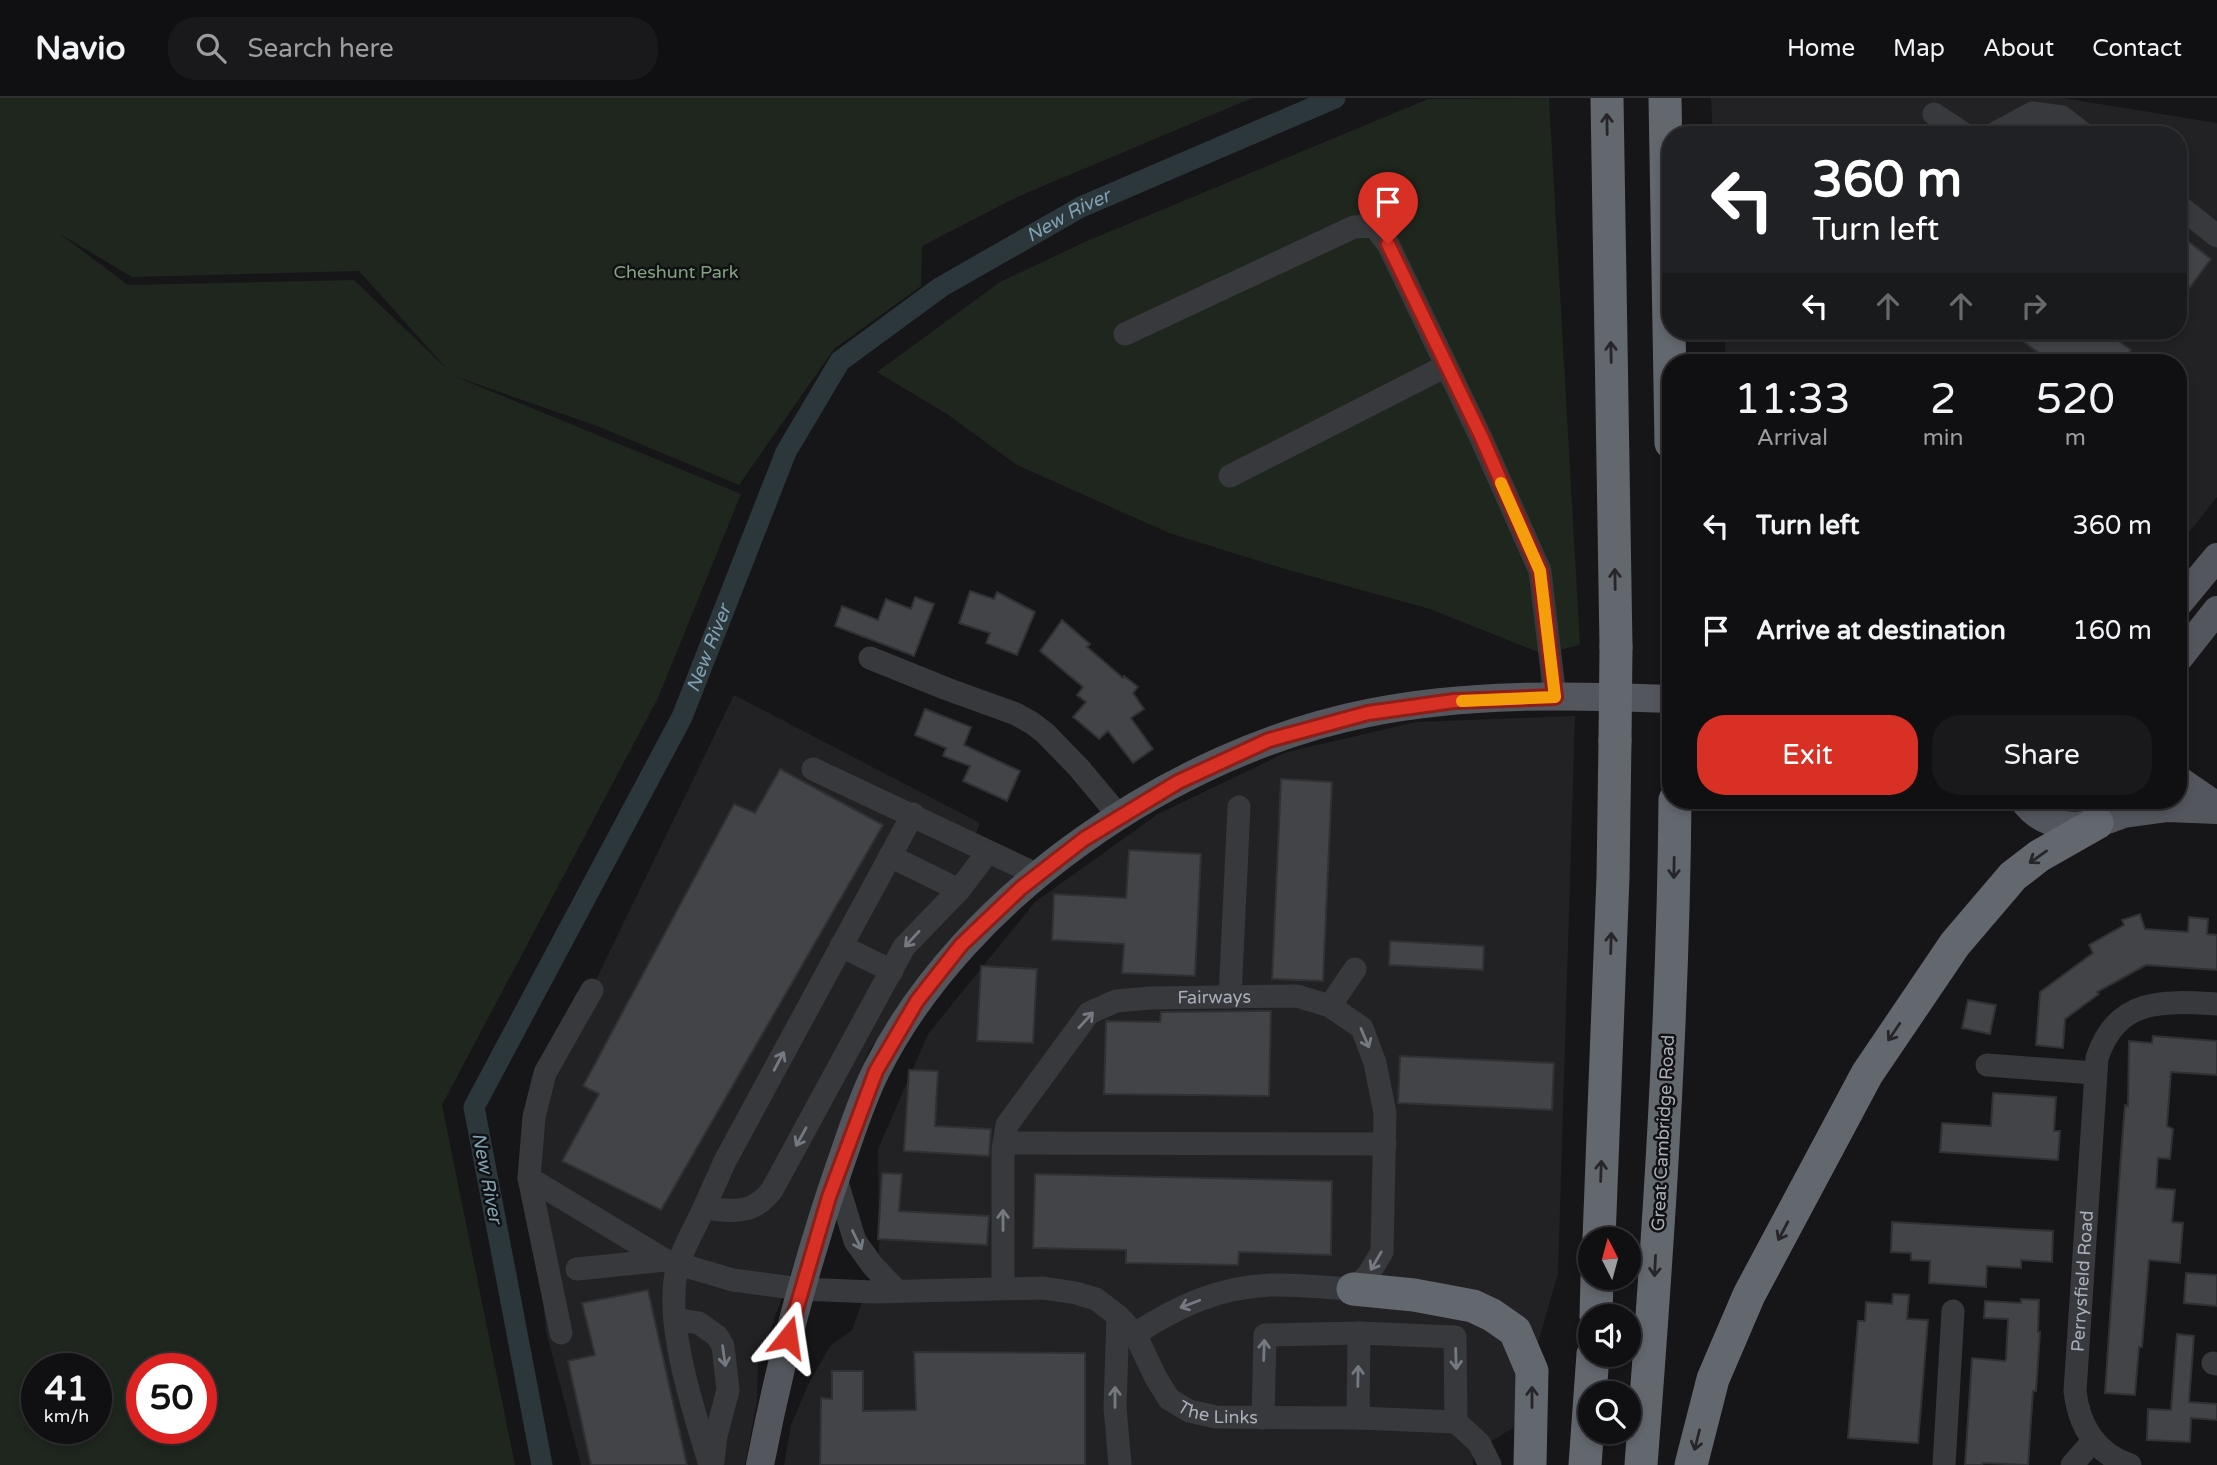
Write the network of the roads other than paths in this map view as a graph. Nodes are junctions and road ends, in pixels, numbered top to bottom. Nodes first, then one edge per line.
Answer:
1 (1607, 98) edge
2 (1665, 98) edge
3 (1934, 114) dead end
4 (1665, 126) edge
5 (1952, 126) edge
6 (2009, 126) edge
7 (2074, 126) edge
8 (2187, 212) edge
9 (2217, 236) edge
10 (1125, 334) dead end
11 (1446, 366) junction
12 (1230, 476) dead end
13 (2217, 557) edge
14 (2187, 593) edge
15 (2217, 610) edge
16 (2187, 648) edge
17 (870, 658) dead end
18 (1555, 697) junction
19 (1662, 699) edge
20 (813, 769) dead end
21 (2187, 786) edge
22 (1239, 807) dead end
23 (2187, 808) edge
24 (2217, 808) edge
25 (1675, 809) edge
26 (2031, 809) edge
27 (2156, 809) edge
28 (2119, 812) edge
29 (913, 814) junction
30 (1120, 817) junction
31 (988, 852) junction
32 (890, 856) junction
33 (1038, 875) junction
34 (959, 890) junction
35 (841, 946) junction
36 (1356, 969) dead end
37 (892, 971) junction
38 (592, 990) dead end
39 (1230, 997) junction
40 (2217, 1004) edge
41 (1330, 1006) junction
42 (1987, 1065) dead end
43 (2094, 1073) junction
44 (1004, 1143) junction
45 (1385, 1144) junction
46 (529, 1178) junction
47 (836, 1178) junction
48 (704, 1208) junction
49 (1599, 1227) edge
50 (672, 1261) junction
51 (577, 1269) dead end
52 (1003, 1288) junction
53 (801, 1289) junction
54 (1353, 1289) junction
55 (897, 1291) junction
56 (1953, 1311) dead end
57 (1118, 1316) junction
58 (676, 1319) junction
59 (561, 1333) dead end
60 (1359, 1333) junction
61 (1135, 1334) junction
62 (1592, 1367) edge
63 (1263, 1418) junction
64 (1358, 1418) junction
65 (1456, 1422) junction
66 (2093, 1441) junction
67 (711, 1465) edge
68 (760, 1465) edge
69 (1120, 1465) edge
70 (1490, 1465) edge
71 (1530, 1465) edge
72 (1585, 1465) edge
73 (1641, 1465) edge
74 (1691, 1465) edge
75 (1944, 1465) edge
76 (2072, 1465) edge
77 (2130, 1465) edge

49 -> 1 highway, bridge
2 - 4 highway
3 - 5 street
6 - 7 street
8 - 9 street
10 - 11 street
11 - 12 street
11 - 18 street
13 - 14 main road
15 - 16 main road
17 - 30 street
18 - 19 main road
18 - 30 main road
20 - 29 street
21 - 24 main road
22 - 39 street
23 - 24 main road
25 -> 73 highway, Great Cambridge Road
26 - 28 main road
27 - 28 main road
28 -> 74 highway
29 - 31 street
29 - 32 street
30 - 33 main road
31 - 33 street
31 - 34 street
32 - 34 street
32 - 35 street
33 - 47 main road
34 -> 37 street
35 - 37 street
48 -> 35 street
36 - 41 street
37 -> 48 street
38 - 46 street
39 - 41 street, Fairways
44 -> 39 street, Fairways
40 - 43 street, Perrysfield Road
41 -> 45 street, Fairways
42 - 43 street
43 - 66 street, Perrysfield Road
44 - 45 street
52 -> 44 street, Fairways
45 -> 54 street, Fairways
46 - 50 street
46 - 59 street
47 - 53 main road
47 -> 55 street
48 - 50 street
50 - 51 street
50 - 53 street, The Links
50 - 58 street
52 - 55 street, The Links
52 - 57 street, The Links
53 - 55 street, The Links
53 - 68 main road
54 -> 61 street
71 -> 54 highway
56 - 75 street
57 - 61 street, The Links
69 -> 57 street
58 - 67 street
58 -> 67 street
63 -> 60 street
64 -> 60 street
60 -> 65 street
61 - 63 street, The Links
62 - 72 highway
63 - 64 street, The Links
64 - 65 street, The Links
65 - 70 street
66 - 76 street
66 - 77 street, Perrysfield Road

